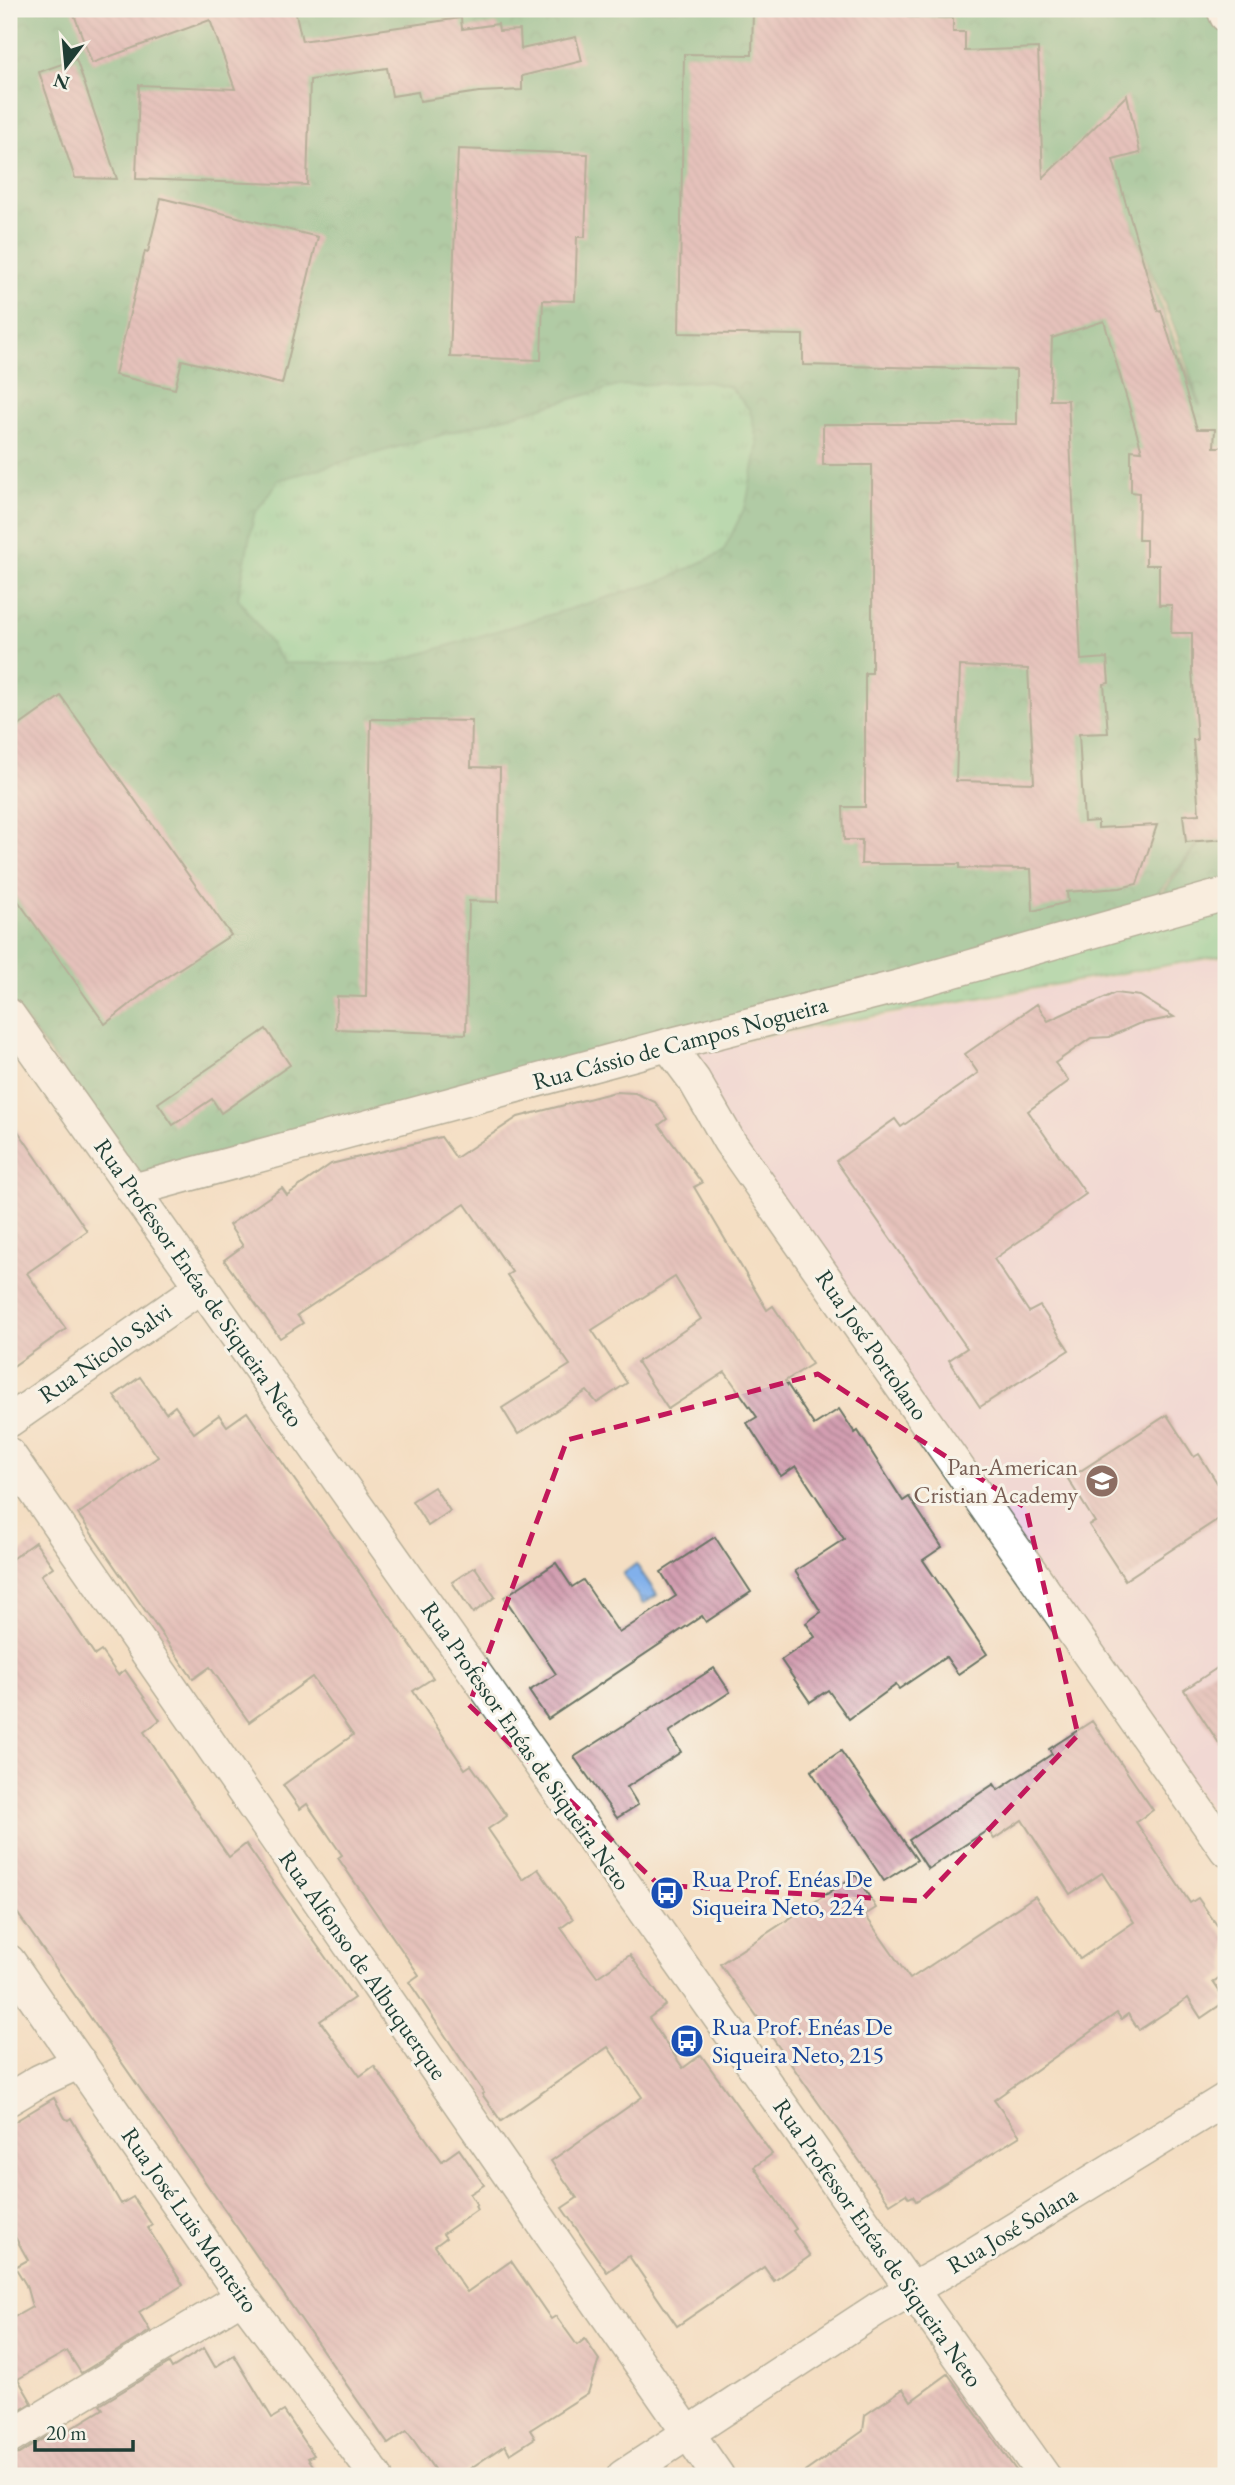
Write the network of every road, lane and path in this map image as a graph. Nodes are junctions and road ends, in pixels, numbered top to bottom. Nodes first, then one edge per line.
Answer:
1 (1223, 9) edge
2 (1226, 16) edge
3 (1226, 894) edge
4 (9, 1014) edge
5 (668, 1045) junction
6 (133, 1190) junction
7 (202, 1286) junction
8 (9, 1421) edge
9 (9, 1454) edge
10 (1226, 1850) edge
11 (9, 1961) edge
12 (80, 2062) junction
13 (9, 2099) edge
14 (1226, 2099) edge
15 (910, 2290) junction
16 (242, 2297) junction
17 (688, 2434) junction
18 (9, 2438) edge
19 (376, 2476) edge
20 (623, 2476) edge
21 (718, 2476) edge
22 (1044, 2476) edge

1 - 2 street
3 - 5 street, Rua Cássio de Campos Nogueira
4 - 6 street, Rua Professor Enéas de Siqueira Neto
5 - 6 street, Rua Cássio de Campos Nogueira
5 - 10 street, Rua José Portolano
6 - 7 street, Rua Professor Enéas de Siqueira Neto
7 - 8 street, Rua Nicolo Salvi
7 - 15 street, Rua Professor Enéas de Siqueira Neto
9 - 17 street, Rua Alfonso de Albuquerque
11 - 12 street, Rua José Luis Monteiro
12 - 13 street
12 - 16 street, Rua José Luis Monteiro
14 - 15 street, Rua José Solana
15 - 17 street, Rua José Solana
15 - 22 street, Rua Professor Enéas de Siqueira Neto
16 - 18 street
16 - 19 street, Rua José Luis Monteiro
17 - 20 street, Rua José Solana
17 - 21 street, Rua Alfonso de Albuquerque

